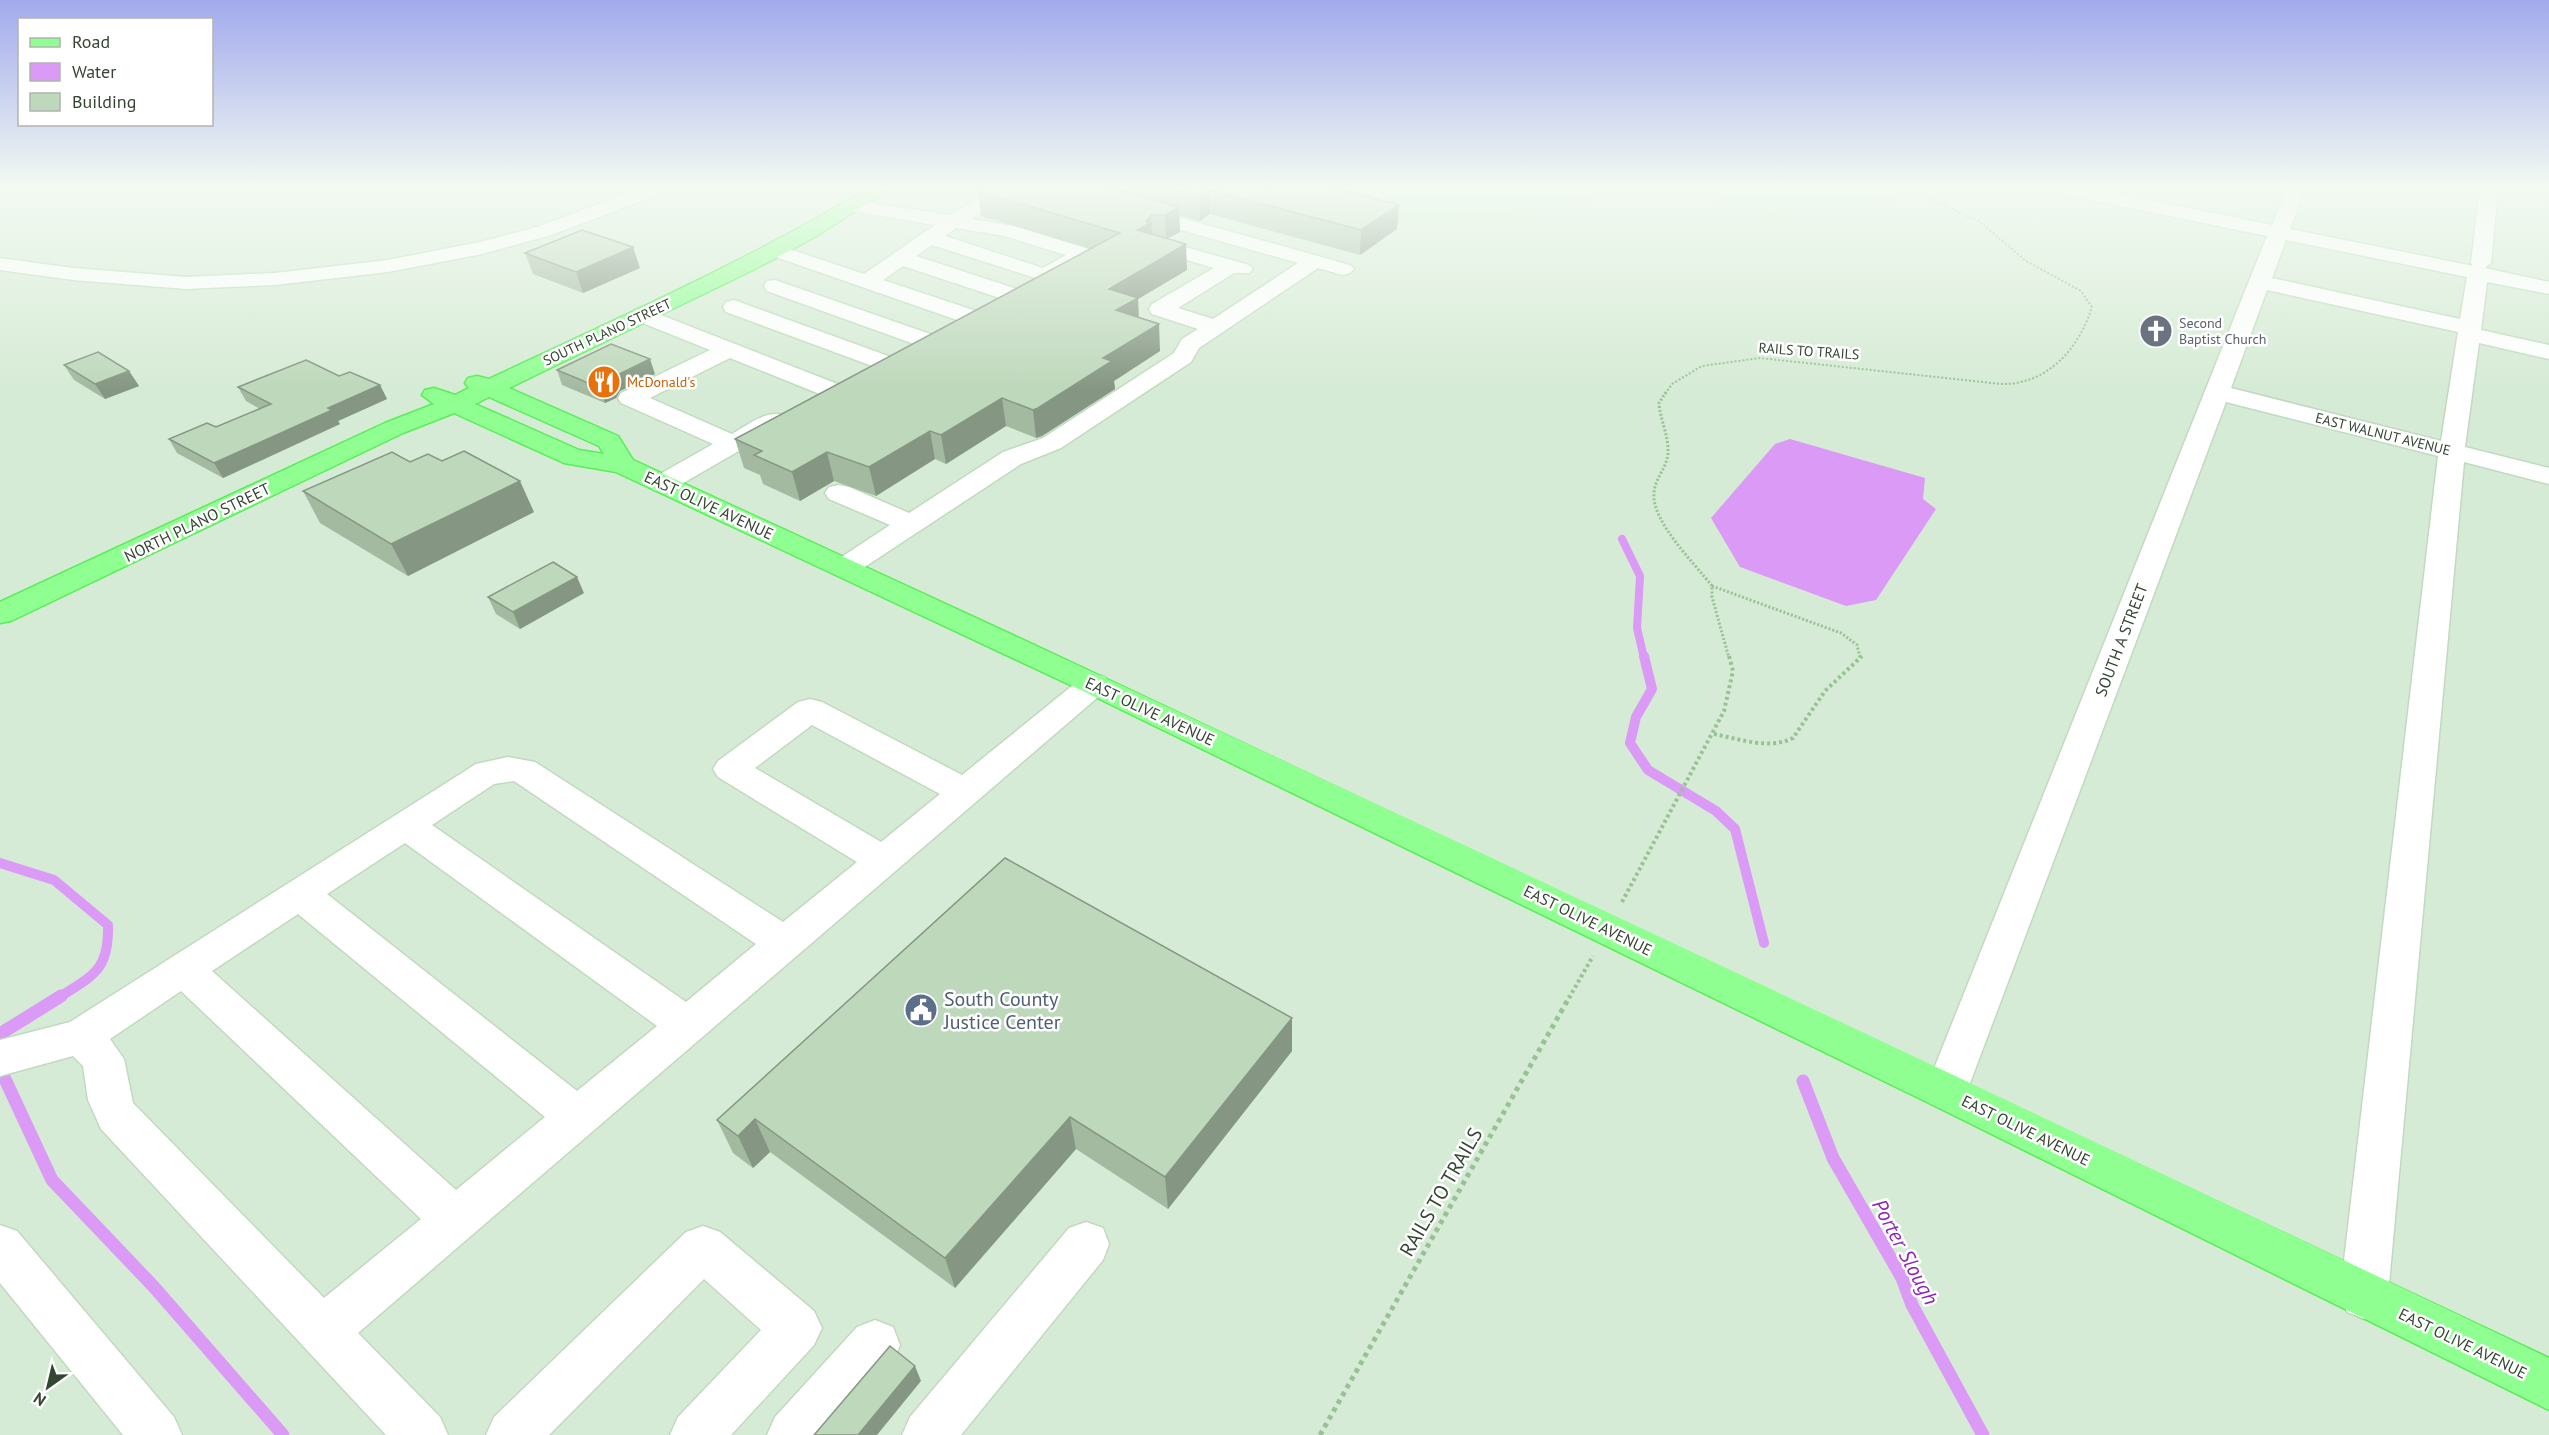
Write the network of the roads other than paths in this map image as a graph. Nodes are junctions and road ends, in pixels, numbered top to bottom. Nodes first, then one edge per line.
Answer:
1 (445, 255) edge
2 (733, 255) edge
3 (769, 255) edge
4 (789, 255) edge
5 (904, 255) edge
6 (982, 255) edge
7 (1082, 255) edge
8 (1192, 255) edge
9 (1293, 255) edge
10 (2269, 255) edge
11 (2354, 255) edge
12 (2482, 255) edge
13 (900, 258) junction
14 (1315, 261) junction
15 (0, 264) edge
16 (818, 265) junction
17 (1231, 266) junction
18 (1343, 269) dead end
19 (1045, 275) junction
20 (2549, 276) edge
21 (869, 280) junction
22 (1284, 281) junction
23 (2259, 282) junction
24 (775, 286) junction
25 (2549, 288) edge
26 (1009, 294) junction
27 (2477, 301) junction
28 (734, 307) junction
29 (643, 315) junction
30 (969, 316) junction
31 (1216, 327) junction
32 (685, 332) junction
33 (2549, 332) edge
34 (925, 340) junction
35 (729, 349) junction
36 (2549, 352) edge
37 (883, 362) junction
38 (848, 381) junction
39 (478, 384) junction
40 (2217, 392) junction
41 (445, 400) junction
42 (731, 443) junction
43 (2452, 451) junction
44 (623, 465) junction
45 (2549, 476) edge
46 (662, 484) junction
47 (840, 494) dead end
48 (910, 524) junction
49 (844, 568) junction
50 (0, 614) edge
51 (1094, 684) junction
52 (965, 792) junction
53 (406, 825) junction
54 (885, 861) junction
55 (300, 894) junction
56 (786, 944) junction
57 (184, 969) junction
58 (689, 1026) junction
59 (81, 1036) junction
60 (0, 1058) edge
61 (1946, 1091) junction
62 (578, 1118) junction
63 (455, 1220) junction
64 (1086, 1244) dead end
65 (0, 1247) edge
66 (2364, 1295) junction
67 (323, 1331) junction
68 (875, 1345) dead end
69 (2549, 1385) edge
70 (156, 1435) edge
71 (422, 1435) edge
72 (512, 1435) edge
73 (696, 1435) edge
74 (794, 1435) edge
75 (928, 1435) edge

1 - 15 street
2 - 39 main road, SOUTH PLANO STREET
3 - 29 main road, SOUTH PLANO STREET
4 - 16 street
5 - 13 street
6 - 19 street
7 - 19 street
8 - 17 street
9 - 14 street
10 - 23 street, SOUTH A STREET
11 - 27 street
12 - 27 street
13 - 21 street
13 - 26 street
14 - 18 street
14 - 22 street
16 - 21 street
16 - 24 street
17 - 22 street
17 - 31 street
19 - 26 street
20 - 27 street
21 - 30 street
22 - 31 street
23 - 27 street
23 - 40 street, SOUTH A STREET
24 - 28 street
24 - 34 street
25 - 27 street
26 - 30 street
27 - 33 street
27 - 36 street
27 - 43 street
28 - 32 street
28 - 37 street
29 - 32 street
29 - 39 main road, SOUTH PLANO STREET
30 - 34 street
31 - 48 street
32 - 35 street
34 - 37 street
35 - 38 street
35 - 42 street
37 - 38 street
38 - 42 street
39 - 41 main road, SOUTH PLANO STREET
39 - 44 main road, EAST OLIVE AVENUE
40 - 43 street, EAST WALNUT AVENUE
40 - 61 street, SOUTH A STREET
41 - 44 main road, EAST OLIVE AVENUE
41 - 50 main road, NORTH PLANO STREET
42 - 46 street
43 - 45 street, EAST WALNUT AVENUE
43 - 66 street
44 - 46 main road, EAST OLIVE AVENUE
46 - 49 main road, EAST OLIVE AVENUE
47 - 48 street
48 - 49 street
49 - 51 main road, EAST OLIVE AVENUE
51 - 52 street
51 - 61 main road, EAST OLIVE AVENUE
52 - 54 street
52 - 54 street
53 - 55 street
53 - 56 street
53 - 58 street
54 - 56 street
55 - 57 street
55 - 62 street
56 - 58 street
57 - 59 street
57 - 63 street
58 - 62 street
59 - 60 street
59 - 67 street
61 - 66 main road, EAST OLIVE AVENUE
62 - 63 street
63 - 67 street
64 - 75 street
65 - 70 street
66 - 69 main road, EAST OLIVE AVENUE
67 - 71 street
68 - 74 street
72 - 73 street

